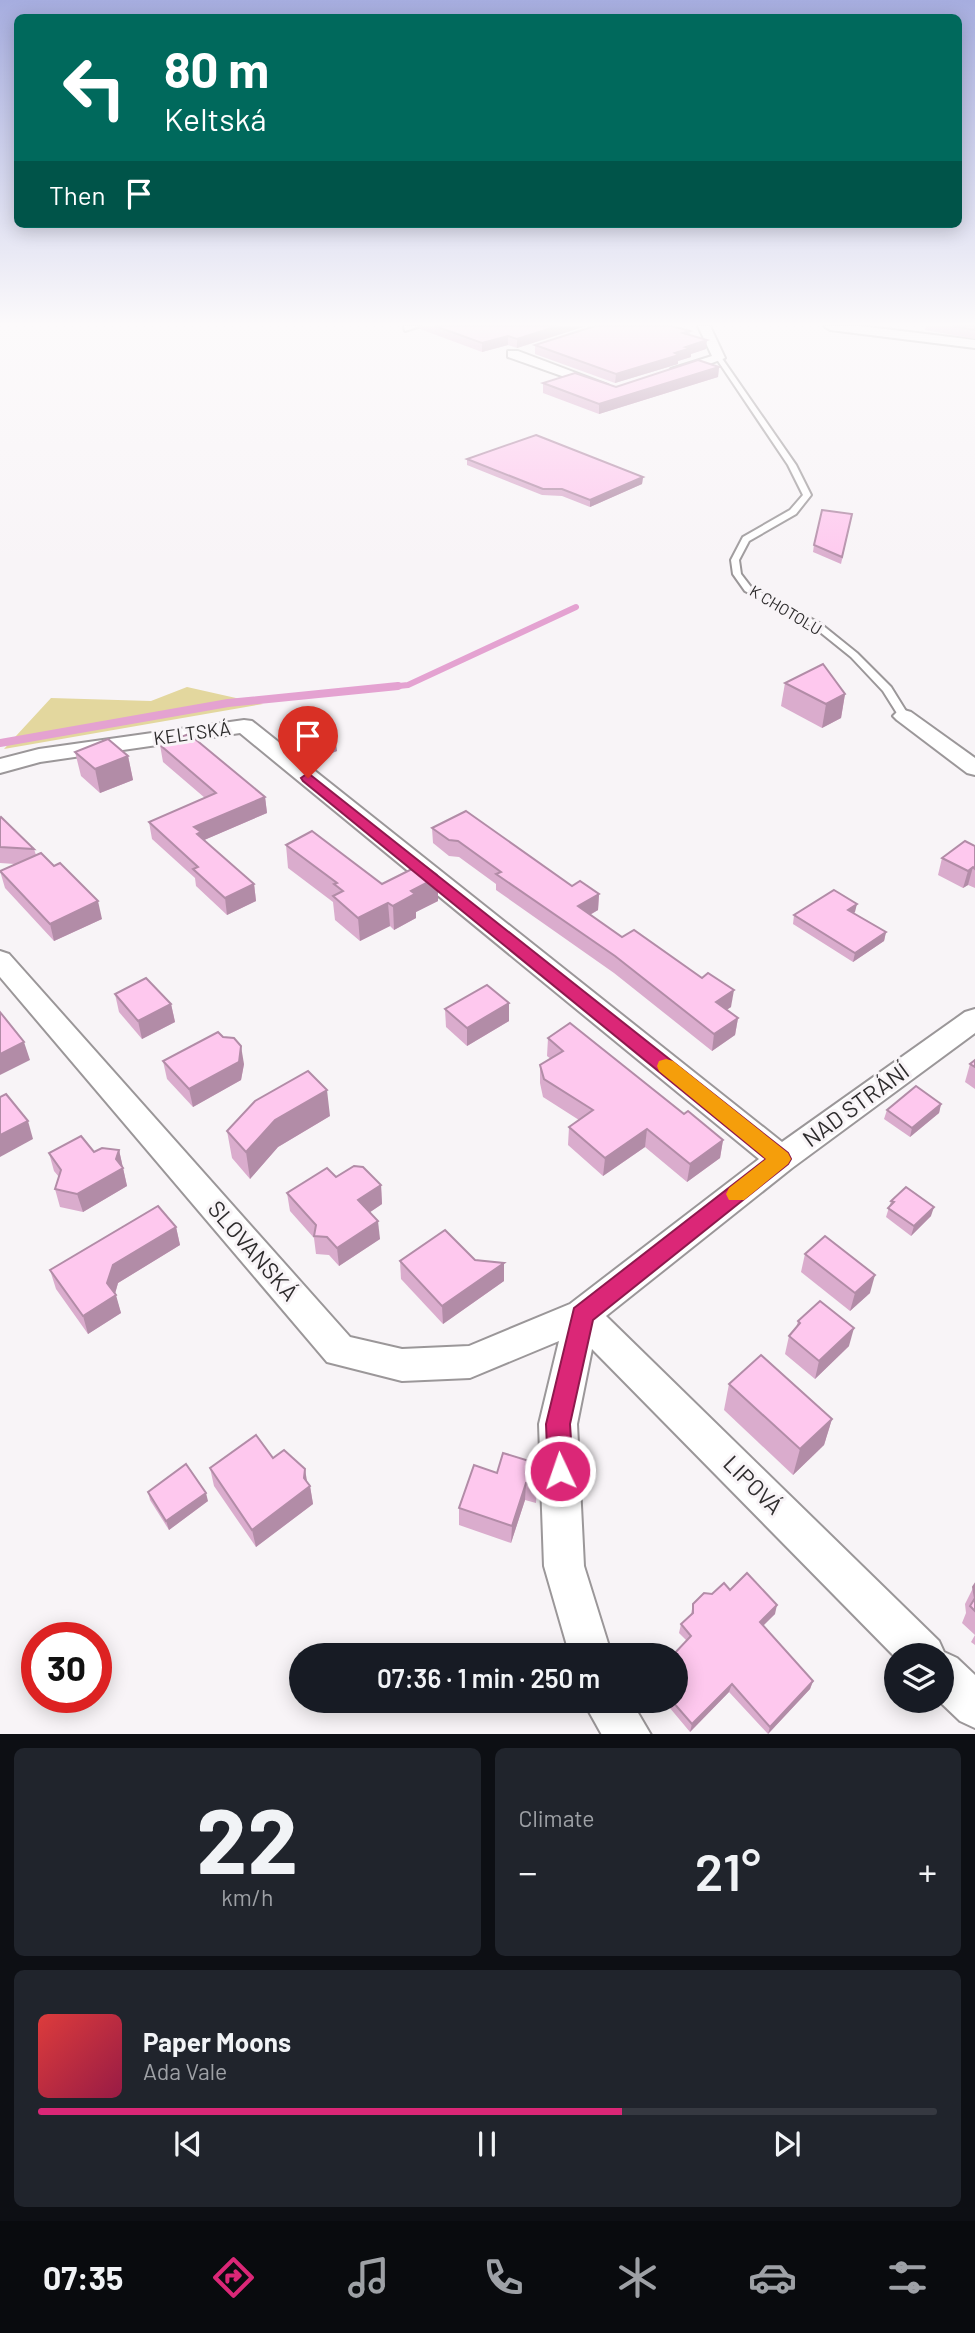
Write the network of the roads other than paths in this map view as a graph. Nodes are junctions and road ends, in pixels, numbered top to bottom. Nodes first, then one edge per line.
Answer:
1 (753, 407) edge
2 (904, 716) joint
3 (0, 766) edge
4 (975, 768) edge
5 (0, 960) edge
6 (975, 1020) edge
7 (781, 1159) junction
8 (582, 1315) junction
9 (587, 1643) edge
10 (911, 1643) edge
11 (954, 1685) edge
12 (975, 1706) edge
13 (614, 1713) edge
14 (629, 1734) edge

1 - 2 lane, K CHOTOLU
2 - 4 street, K CHOTOLU
3 - 7 street, KELTSKÁ
5 - 8 street, SLOVANSKÁ
6 - 7 street, NAD STRÁNÍ
7 - 8 street, NAD STRÁNÍ
8 - 9 street
8 - 10 street, LIPOVÁ
11 - 12 street
13 - 14 street

